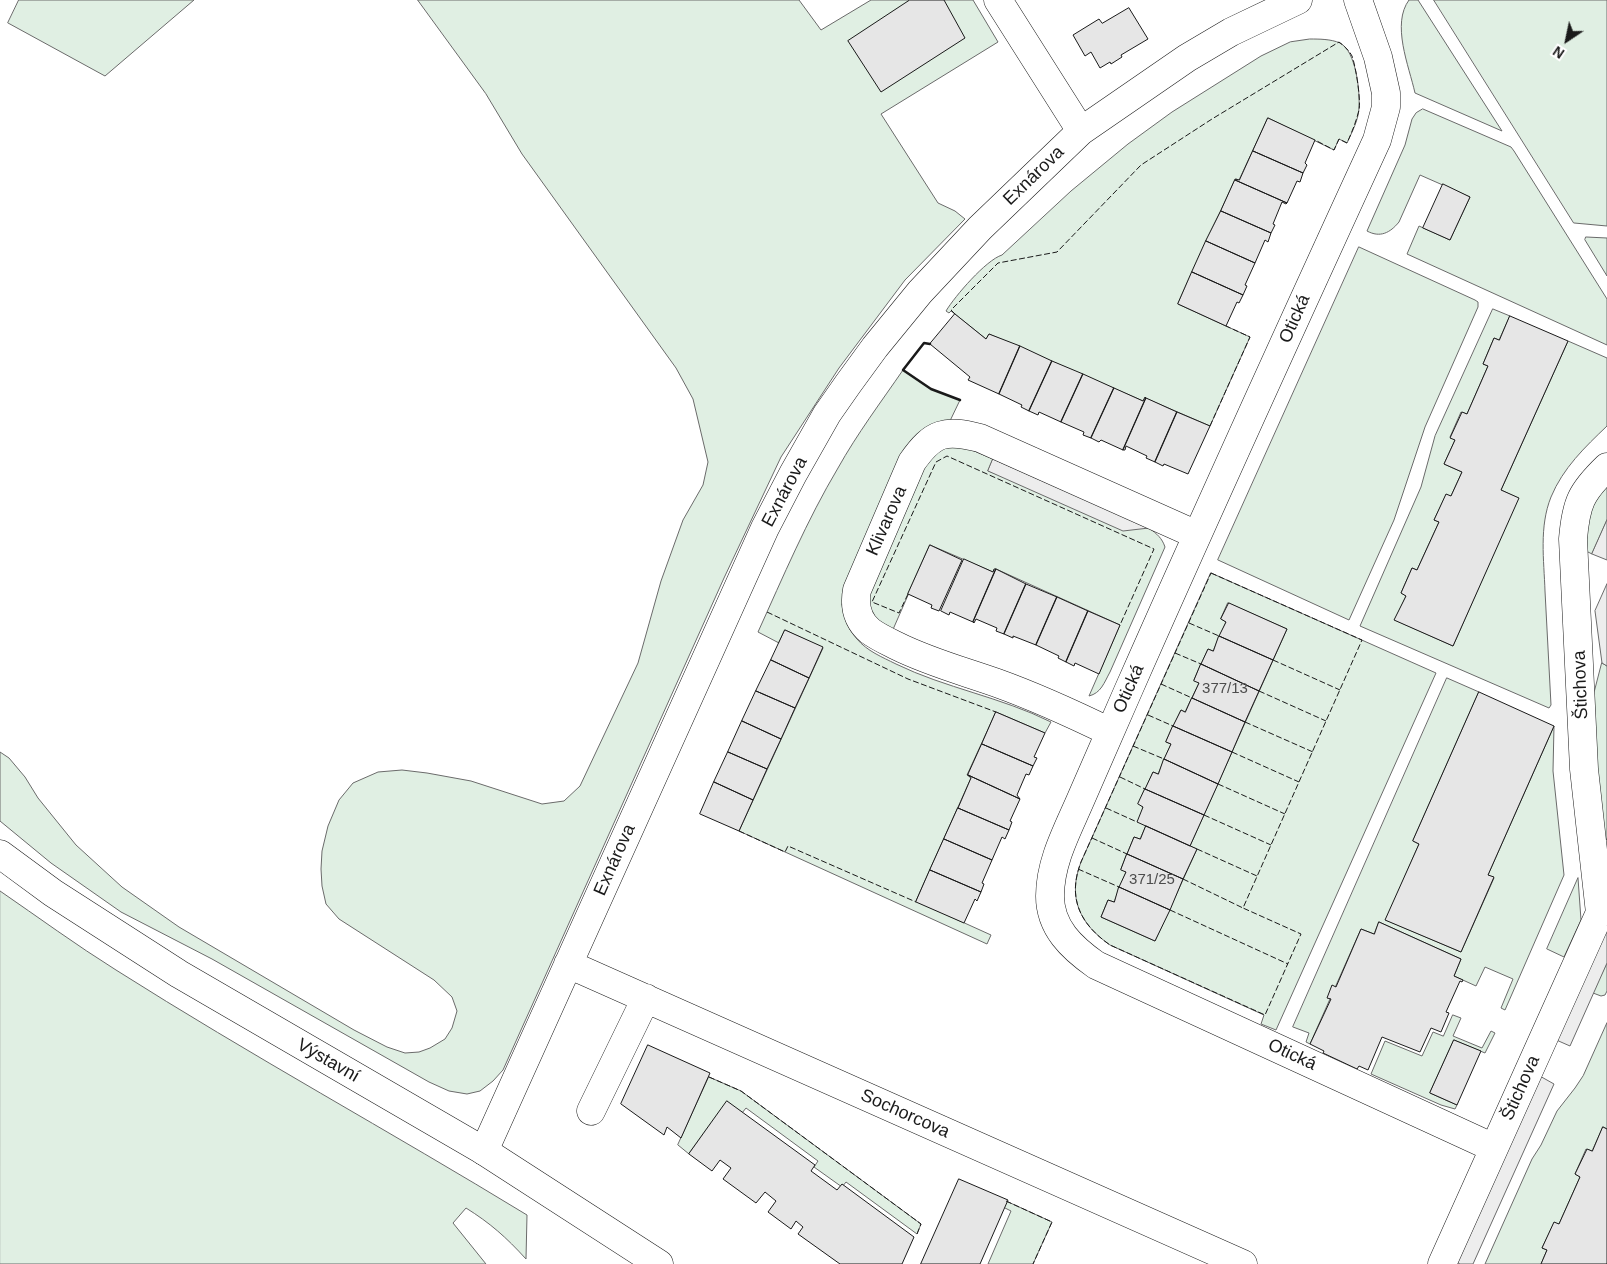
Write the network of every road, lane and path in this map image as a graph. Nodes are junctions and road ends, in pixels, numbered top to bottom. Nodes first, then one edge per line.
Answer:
1 (998, 0) edge
2 (1298, 0) edge
3 (1358, 0) edge
4 (1081, 131) junction
5 (1607, 467) edge
6 (1197, 535) junction
7 (1110, 732) junction
8 (0, 854) edge
9 (1604, 905) edge
10 (568, 964) junction
11 (646, 998) junction
12 (591, 1111) dead end
13 (1494, 1148) junction
14 (484, 1151) junction
15 (659, 1264) edge
16 (1243, 1264) edge
17 (1442, 1264) edge

1 - 4 street
2 - 4 street, Exnárova
3 - 6 street, Otická
4 - 10 street, Exnárova
5 - 9 street, Štichova
6 - 7 street, Otická
6 - 7 street, Klivarova
7 - 13 street, Otická
8 - 14 street, Výstavní
9 - 13 street, Štichova
10 - 11 street, Sochorcova
10 - 14 street, Exnárova
11 - 12 street
11 - 16 street, Sochorcova
13 - 17 street, Štichova
14 - 15 street, Výstavní

